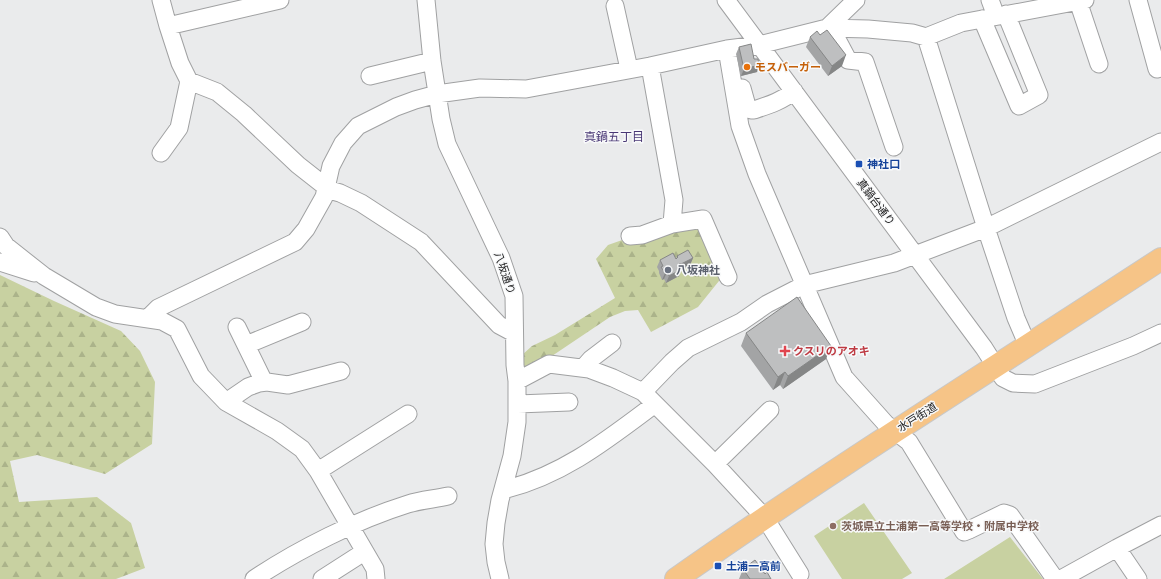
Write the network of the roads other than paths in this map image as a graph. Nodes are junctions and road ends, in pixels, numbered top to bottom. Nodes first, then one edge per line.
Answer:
1 (161, 0) edge
2 (280, 0) edge
3 (426, 0) edge
4 (726, 0) edge
5 (742, 0) edge
6 (856, 0) edge
7 (990, 0) edge
8 (1138, 0) edge
9 (1081, 1) edge
10 (615, 6) dead end
11 (995, 16) junction
12 (834, 18) edge
13 (741, 21) junction
14 (168, 26) junction
15 (926, 37) junction
16 (759, 45) junction
17 (730, 49) junction
18 (432, 61) junction
19 (1099, 64) dead end
20 (650, 66) junction
21 (1161, 68) edge
22 (629, 69) junction
23 (370, 76) dead end
24 (189, 81) junction
25 (794, 91) junction
26 (437, 94) junction
27 (1161, 142) edge
28 (894, 147) dead end
29 (161, 153) dead end
30 (326, 188) junction
31 (672, 224) junction
32 (986, 228) junction
33 (630, 236) dead end
34 (0, 237) edge
35 (914, 254) junction
36 (1161, 259) edge
37 (0, 262) edge
38 (44, 276) junction
39 (728, 277) dead end
40 (804, 285) junction
41 (148, 318) junction
42 (302, 322) dead end
43 (237, 327) dead end
44 (514, 333) junction
45 (1161, 333) edge
46 (612, 343) dead end
47 (246, 345) junction
48 (1028, 346) junction
49 (995, 366) junction
50 (583, 368) junction
51 (341, 371) dead end
52 (517, 381) junction
53 (264, 382) junction
54 (643, 392) junction
55 (226, 402) junction
56 (569, 402) dead end
57 (518, 404) junction
58 (655, 404) junction
59 (770, 410) dead end
60 (408, 414) dead end
61 (896, 431) junction
62 (715, 464) junction
63 (318, 471) junction
64 (503, 490) junction
65 (448, 496) dead end
66 (765, 518) junction
67 (1161, 525) edge
68 (350, 526) junction
69 (1117, 548) junction
70 (364, 552) junction
71 (800, 574) dead end
72 (254, 579) edge
73 (322, 579) edge
74 (376, 579) edge
75 (500, 579) edge
76 (676, 579) edge
77 (1055, 579) edge
78 (1061, 579) edge
79 (1138, 579) edge

1 - 14 street
2 - 14 street
3 - 18 street, 八坂通り
4 - 13 street, 真鍋台通り
5 - 13 street
6 - 12 street
7 - 11 street
8 - 21 street
9 - 11 street
9 - 19 street
10 - 22 street
11 - 15 street
12 - 15 street
12 - 16 street
12 - 28 street
13 - 16 street, 真鍋台通り
14 - 24 street
15 - 32 street
16 - 17 street
16 - 25 street, 真鍋台通り
17 - 20 street
17 - 25 street
17 - 40 street
18 - 23 street
18 - 26 street, 八坂通り
20 - 22 street
20 - 31 street
22 - 26 street
24 - 29 street
24 - 30 street
25 - 35 street, 真鍋台通り
26 - 30 street
26 - 44 street, 八坂通り
27 - 32 street
30 - 41 street
30 - 44 street
31 - 33 street
31 - 39 street
32 - 35 street
32 - 48 street
34 - 38 street
35 - 40 street
35 - 49 street, 真鍋台通り
36 - 48 highway, 水戸街道
37 - 38 street
38 - 41 street
40 - 54 street
40 - 61 street
41 - 55 street
42 - 47 street
43 - 47 street
44 - 52 street, 八坂通り
45 - 49 street, 真鍋台通り
46 - 50 street
47 - 53 street
48 - 49 highway, 水戸街道
49 - 61 highway, 水戸街道
50 - 52 street
50 - 54 street
51 - 53 street
52 - 57 street, 八坂通り
53 - 55 street
54 - 58 street
55 - 63 street
56 - 57 street
57 - 64 street, 八坂通り
58 - 62 street
58 - 64 street
59 - 62 street
60 - 63 street
61 - 66 highway, 水戸街道
61 - 77 street
62 - 66 street
63 - 68 street
64 - 75 street, 八坂通り
65 - 68 street
66 - 71 street
66 - 76 highway, 水戸街道
67 - 69 street
68 - 70 street
68 - 72 street
69 - 78 street
69 - 79 street
70 - 73 street
70 - 74 street

